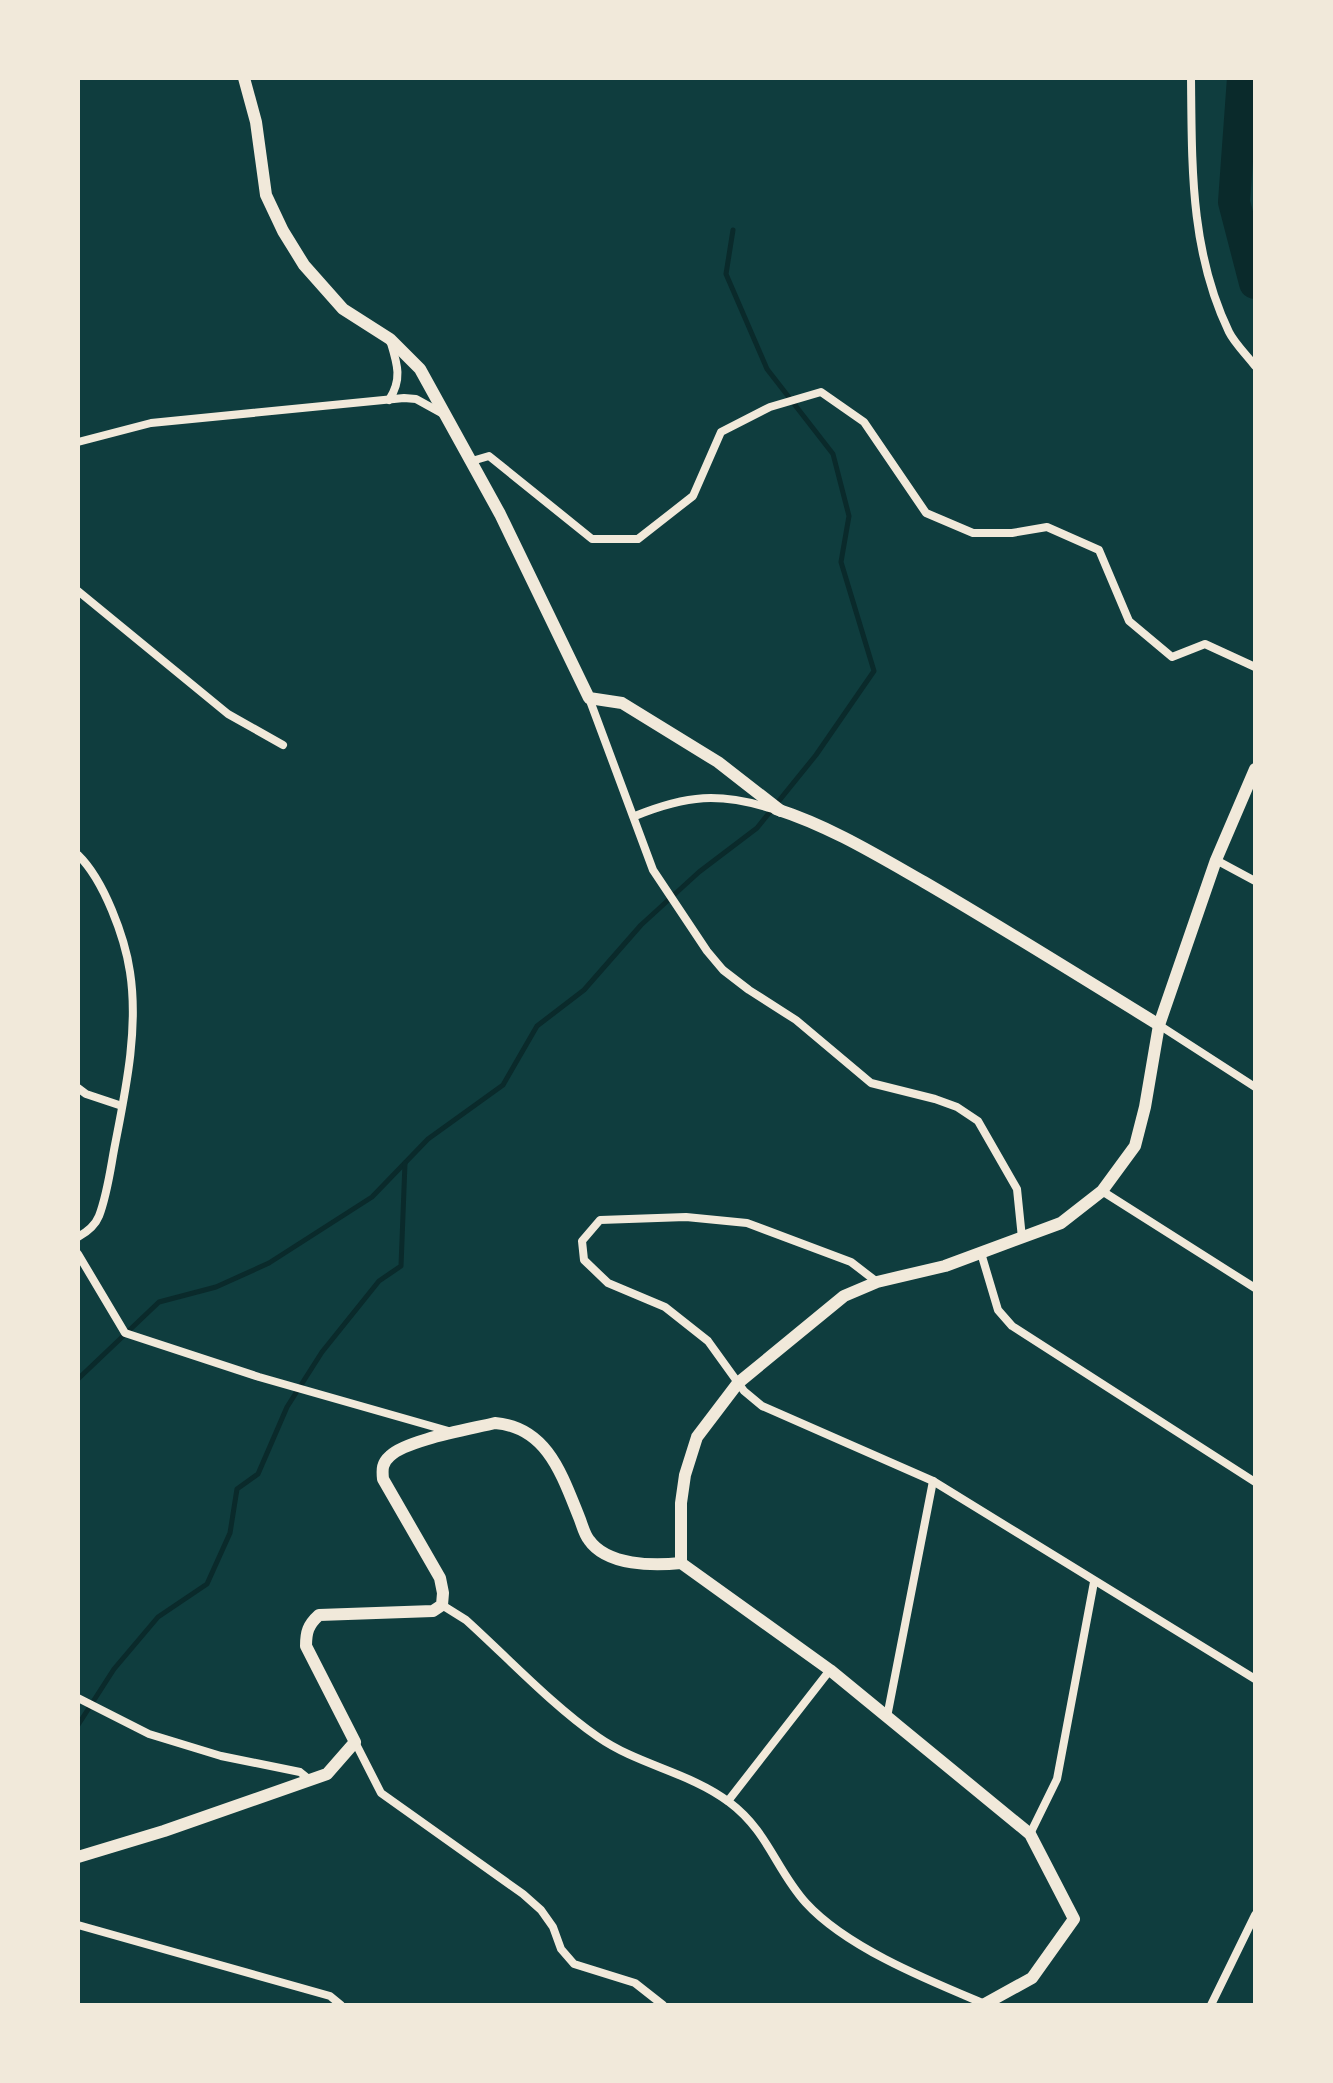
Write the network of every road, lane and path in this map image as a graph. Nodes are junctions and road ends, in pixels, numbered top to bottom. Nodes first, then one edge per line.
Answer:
1 (244, 78) edge
2 (1191, 78) edge
3 (390, 339) junction
4 (1255, 366) edge
5 (389, 400) junction
6 (449, 417) junction
7 (78, 442) edge
8 (472, 461) junction
9 (78, 591) edge
10 (1255, 667) edge
11 (589, 698) junction
12 (283, 745) dead end
13 (1255, 769) edge
14 (777, 810) junction
15 (635, 816) junction
16 (78, 855) edge
17 (1216, 860) junction
18 (1255, 881) edge
19 (1159, 1025) junction
20 (1255, 1087) edge
21 (78, 1088) edge
22 (122, 1106) junction
23 (1102, 1191) junction
24 (78, 1237) edge
25 (1022, 1238) junction
26 (981, 1253) junction
27 (78, 1254) edge
28 (877, 1282) junction
29 (1255, 1288) edge
30 (738, 1383) junction
31 (456, 1433) junction
32 (933, 1481) junction
33 (1255, 1482) edge
34 (681, 1563) junction
35 (1094, 1582) junction
36 (442, 1605) junction
37 (830, 1670) junction
38 (1255, 1679) edge
39 (78, 1698) edge
40 (887, 1717) junction
41 (355, 1742) junction
42 (310, 1780) junction
43 (728, 1801) junction
44 (1030, 1834) junction
45 (78, 1857) edge
46 (1255, 1915) edge
47 (78, 1925) edge
48 (341, 2005) edge
49 (663, 2005) edge
50 (985, 2005) edge
51 (1211, 2005) edge

1 - 3 street
2 - 4 street
3 - 5 street
3 - 6 street
5 - 6 street
5 - 7 street
6 - 8 street
8 - 10 street
8 - 11 street
9 - 12 street
11 - 14 street
11 - 15 street
13 - 17 street
14 - 15 street
14 - 19 street
15 - 25 street
16 - 22 street
17 - 18 street
17 - 19 street
19 - 20 street
19 - 23 street
21 - 22 street
22 - 24 street
23 - 25 street
23 - 29 street
25 - 26 street
26 - 28 street
26 - 33 street
27 - 31 street
28 - 30 street
28 - 30 street
30 - 32 street
30 - 34 street
31 - 34 street
31 - 36 street
32 - 35 street
32 - 40 street
34 - 37 street
35 - 38 street
35 - 44 street
36 - 41 street
36 - 43 street
37 - 40 street
37 - 43 street
39 - 42 street
40 - 44 street
41 - 42 street
41 - 49 street
42 - 45 street
43 - 50 street
44 - 50 street
46 - 51 street
47 - 48 street

